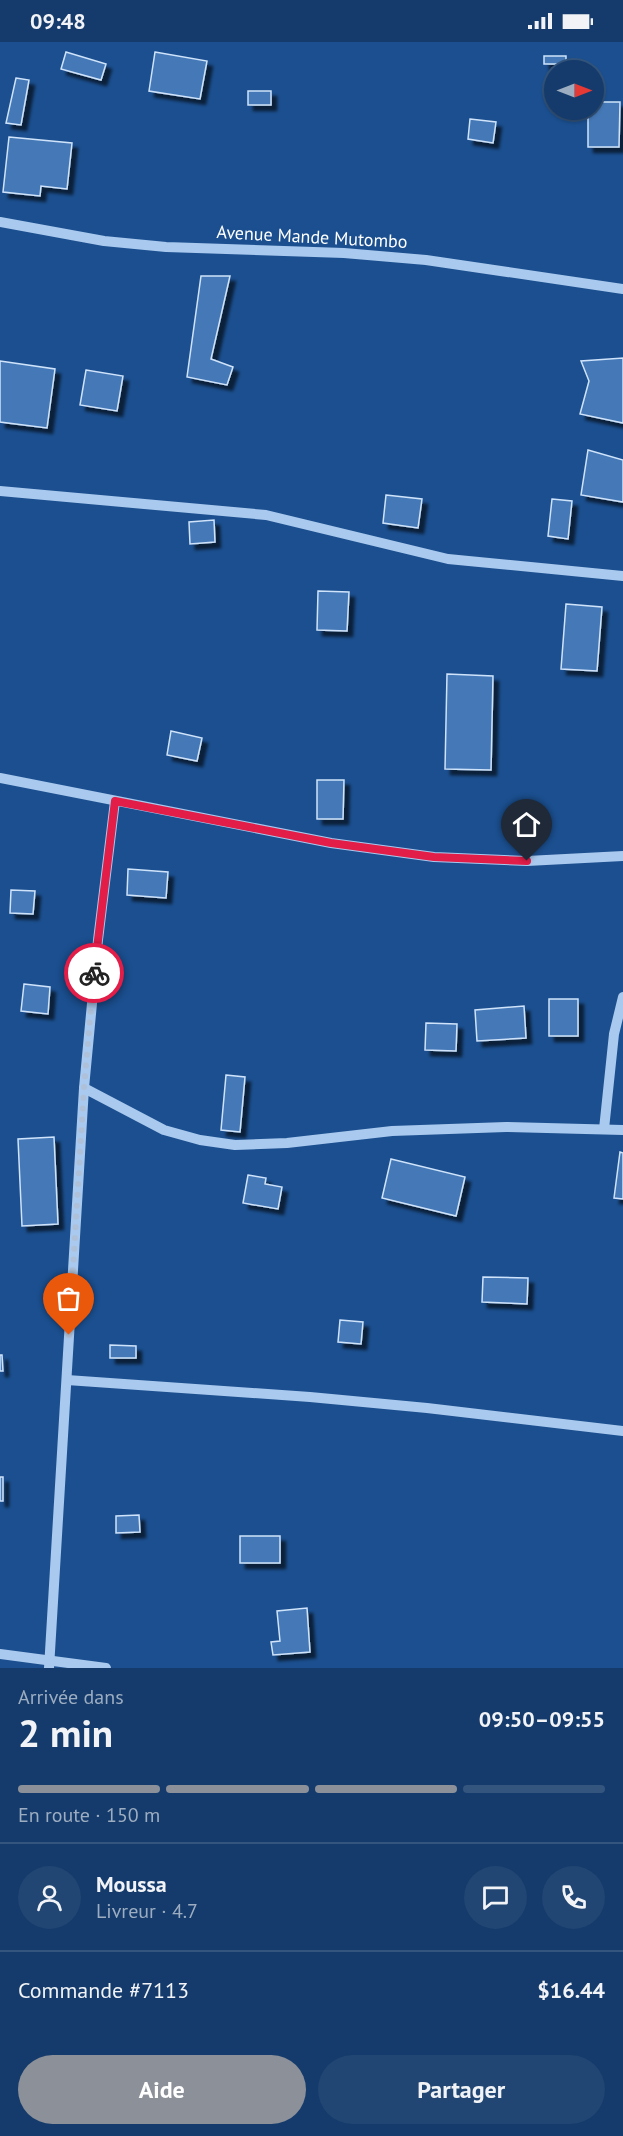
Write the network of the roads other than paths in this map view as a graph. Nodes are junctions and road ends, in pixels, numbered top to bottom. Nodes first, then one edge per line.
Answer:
1 (0, 222) edge
2 (623, 289) edge
3 (0, 491) edge
4 (623, 576) edge
5 (0, 778) edge
6 (115, 801) junction
7 (623, 856) edge
8 (623, 997) edge
9 (84, 1088) junction
10 (604, 1129) junction
11 (623, 1130) edge
12 (67, 1380) junction
13 (623, 1431) edge
14 (0, 1654) edge
15 (49, 1664) edge
16 (106, 1668) edge

1 - 2 street, Avenue Mande Mutombo
3 - 4 street
5 - 6 street
6 - 7 street
6 - 9 street
8 - 10 street
9 - 10 street
9 - 12 street
10 - 11 street
12 - 13 street
12 - 15 street
14 - 15 street
15 - 16 street

